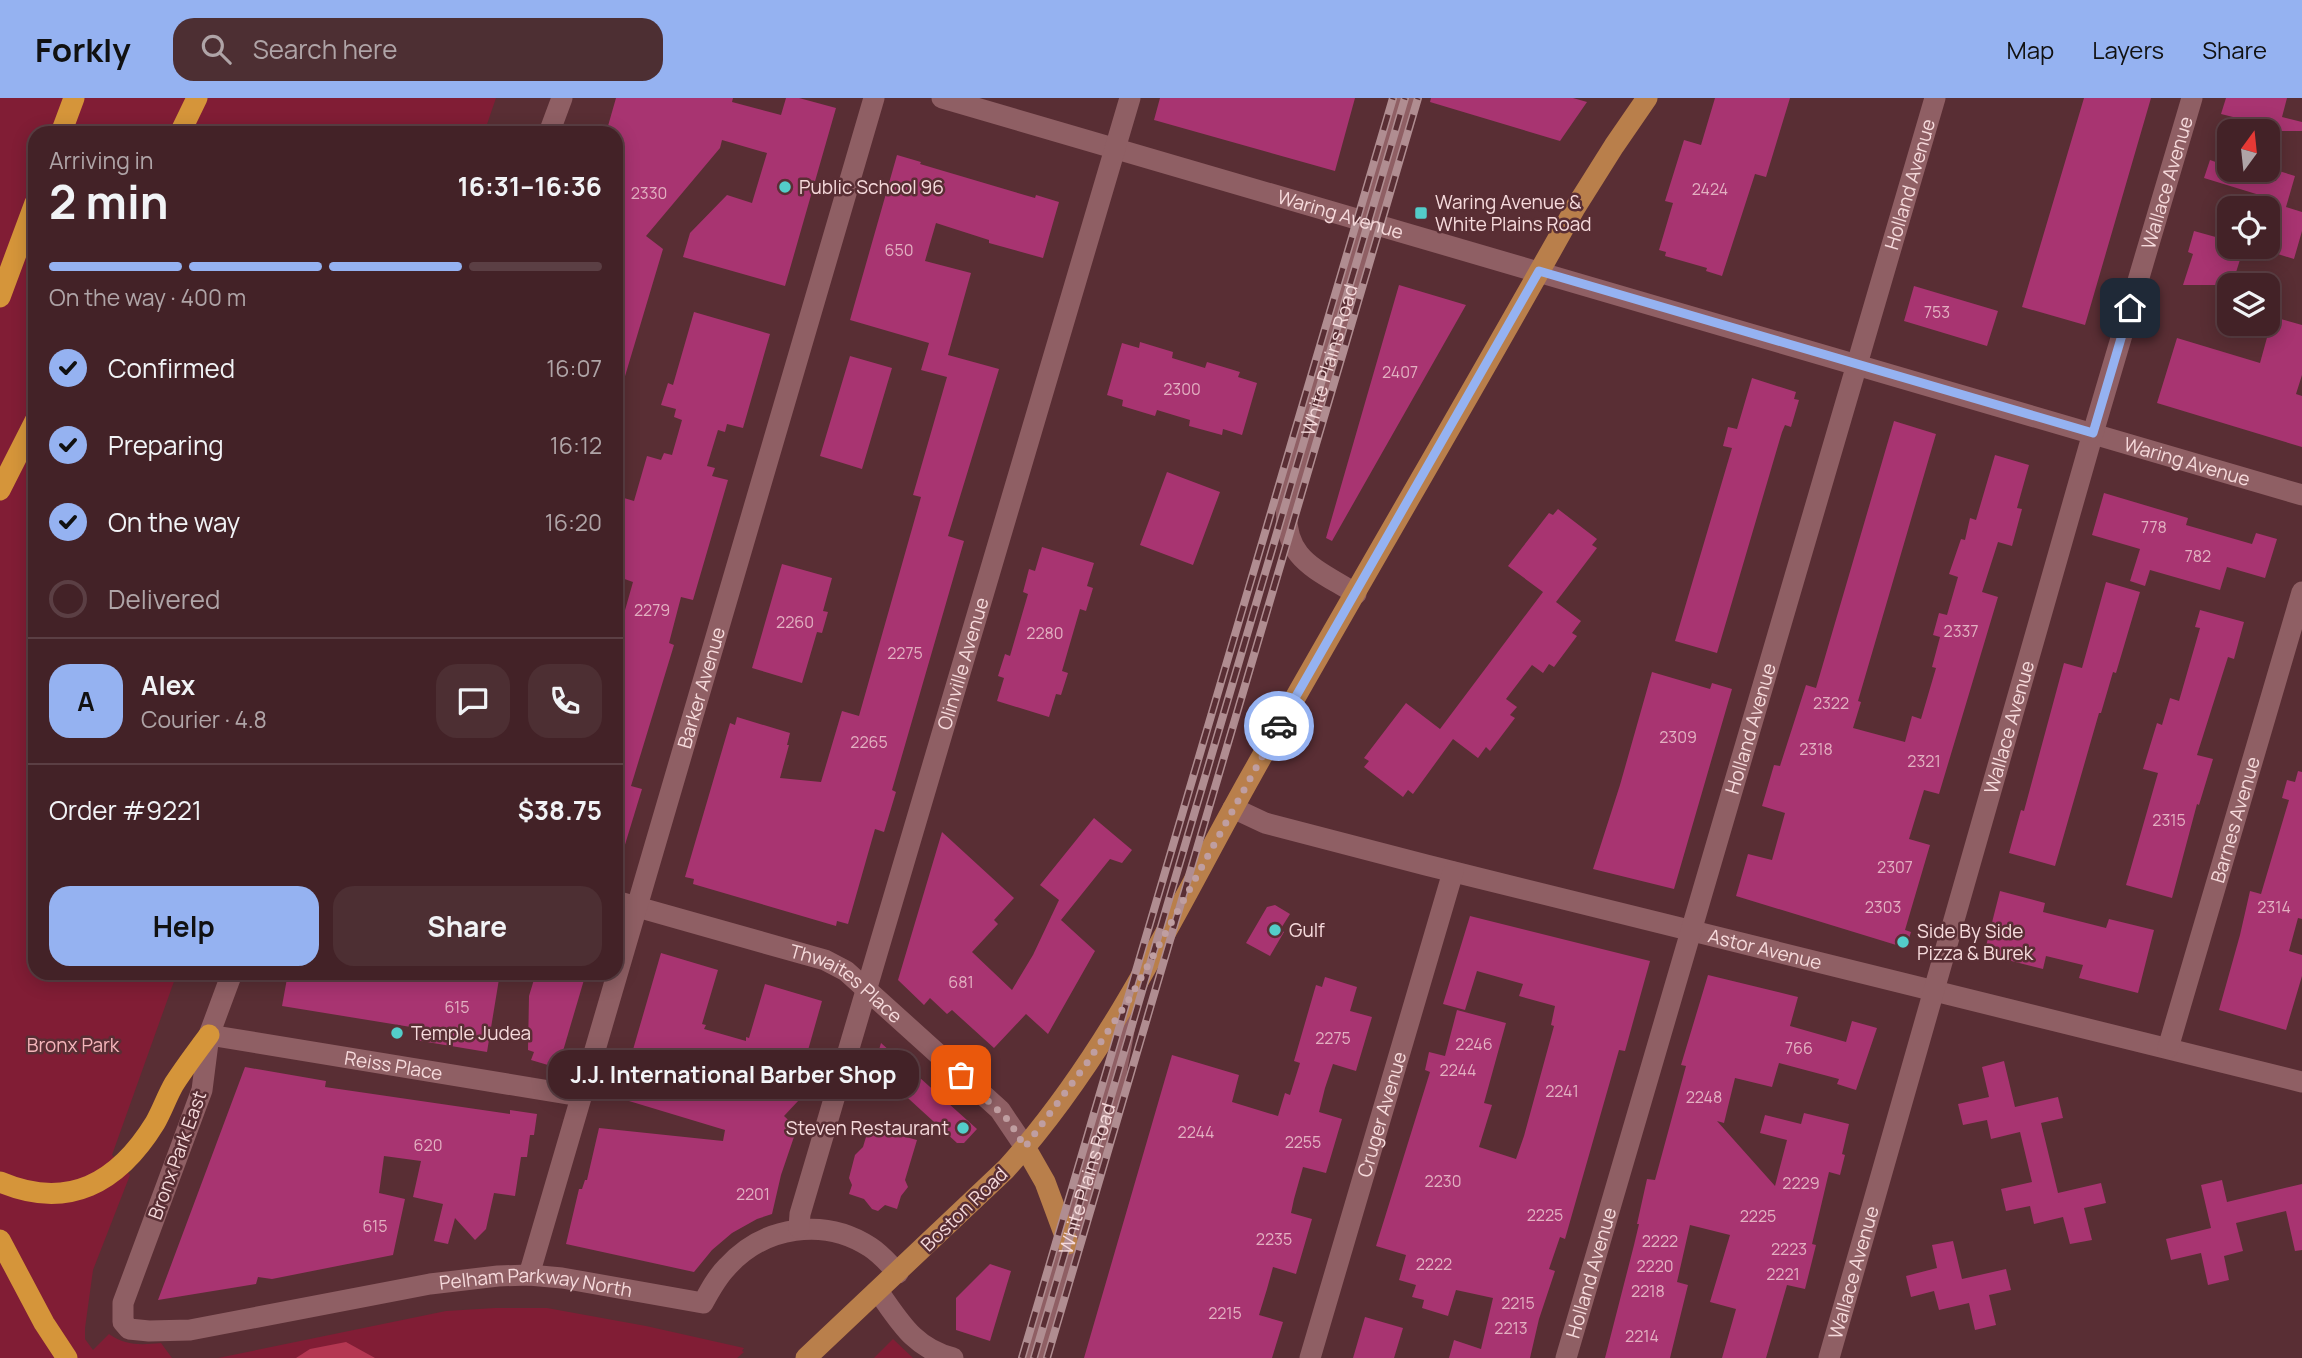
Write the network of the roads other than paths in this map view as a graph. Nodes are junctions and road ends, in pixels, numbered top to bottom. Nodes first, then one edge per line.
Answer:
1 (74, 98) edge
2 (197, 98) edge
3 (562, 98) edge
4 (874, 98) edge
5 (942, 98) edge
6 (1130, 98) edge
7 (1406, 98) edge
8 (1647, 98) edge
9 (1935, 98) edge
10 (2192, 98) edge
11 (64, 126) edge
12 (183, 126) edge
13 (552, 126) edge
14 (1115, 148) junction
15 (28, 222) edge
16 (1369, 223) junction
17 (1539, 271) junction
18 (0, 297) edge
19 (1858, 365) junction
20 (2093, 433) junction
21 (28, 435) edge
22 (0, 491) edge
23 (2302, 495) edge
24 (2302, 592) edge
25 (1356, 594) junction
26 (1233, 808) junction
27 (1453, 872) junction
28 (623, 903) edge
29 (637, 907) junction
30 (1692, 932) junction
31 (623, 953) edge
32 (229, 980) edge
33 (615, 980) edge
34 (866, 987) junction
35 (1933, 991) junction
36 (1130, 998) junction
37 (209, 1035) junction
38 (2168, 1048) junction
39 (2302, 1082) edge
40 (580, 1096) junction
41 (1025, 1147) junction
42 (0, 1182) edge
43 (799, 1228) junction
44 (0, 1240) edge
45 (1068, 1244) junction
46 (898, 1273) junction
47 (529, 1275) junction
48 (878, 1290) junction
49 (133, 1331) joint
50 (67, 1358) edge
51 (806, 1358) edge
52 (953, 1358) edge
53 (1035, 1358) edge
54 (1310, 1358) edge
55 (1566, 1358) edge
56 (1829, 1358) edge

1 - 11 highway
2 - 12 highway
3 - 13 street
4 - 29 street, Barker Avenue
5 - 14 street, Waring Avenue
6 - 14 street, Olinville Avenue
7 - 16 street, White Plains Road
8 - 17 main road, Boston Road
9 - 19 street, Holland Avenue
10 - 20 street, Wallace Avenue
14 - 16 street, Waring Avenue
14 - 34 street, Olinville Avenue
15 - 18 highway
16 - 17 street, Waring Avenue
16 - 25 street, White Plains Road
17 - 19 street, Waring Avenue
17 - 25 main road, Boston Road
19 - 20 street, Waring Avenue
19 - 30 street, Holland Avenue
20 - 23 street, Waring Avenue
20 - 35 street, Wallace Avenue
21 - 22 highway
24 - 38 street, Barnes Avenue
25 - 26 main road, Boston Road
26 - 27 street, Astor Avenue
26 - 36 main road, Boston Road
27 - 30 street, Astor Avenue
27 - 54 street, Cruger Avenue
28 - 29 street, Thwaites Place
29 - 31 street, Barker Avenue
29 - 34 street, Thwaites Place
30 - 35 street, Astor Avenue
30 - 55 street, Holland Avenue
32 - 37 street, Bronx Park East
33 - 40 street, Barker Avenue
34 - 41 street, Thwaites Place
34 - 43 street, Olinville Avenue
35 - 38 street, Astor Avenue
35 - 56 street, Wallace Avenue
36 - 41 main road, Boston Road
36 - 45 street, White Plains Road
37 - 40 street, Reiss Place
37 - 42 highway
37 - 49 street, Bronx Park East
38 - 39 street, Astor Avenue
40 - 47 street, Barker Avenue
41 - 45 main road
41 - 46 main road, Boston Road
43 - 46 street, Pelham Parkway North
43 - 47 street, Pelham Parkway North
44 - 50 highway
45 - 53 street, White Plains Road
46 - 48 main road, Boston Road
47 - 49 street, Pelham Parkway North
48 - 51 main road, Boston Road
48 - 52 street

